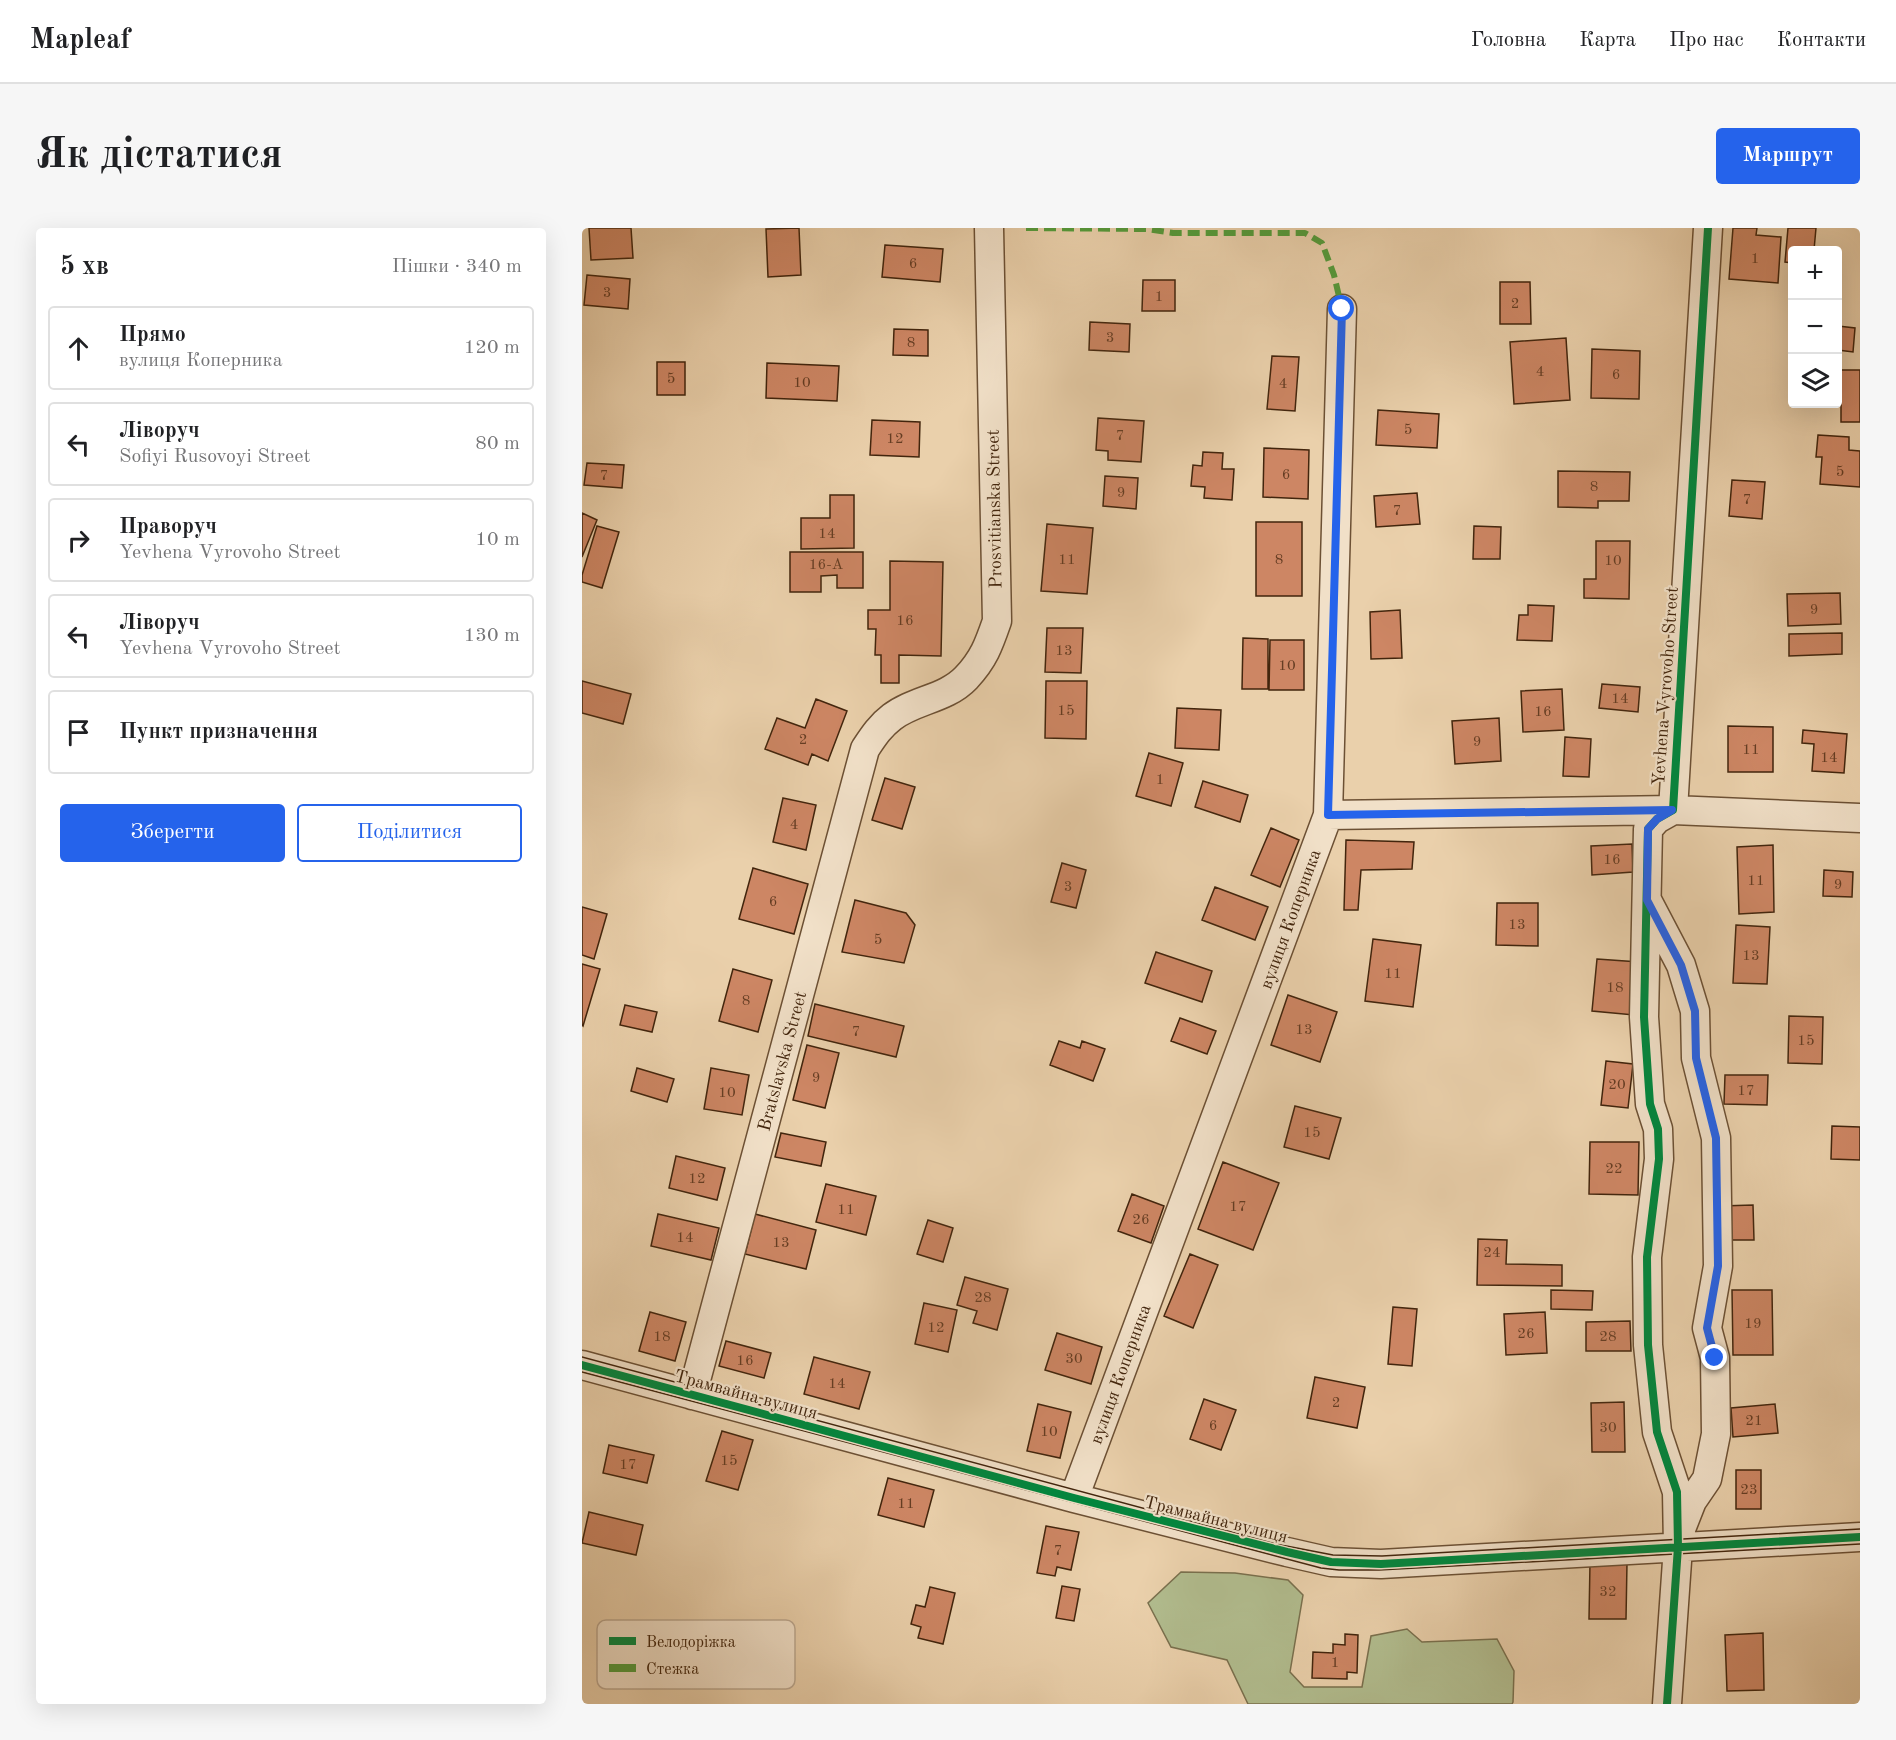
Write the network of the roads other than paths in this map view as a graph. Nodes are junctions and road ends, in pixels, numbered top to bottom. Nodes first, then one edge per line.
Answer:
1 (989, 228) edge
2 (1708, 228) edge
3 (1342, 309) dead end
4 (877, 730) joint
5 (1672, 810) junction
6 (1328, 815) junction
7 (1860, 818) edge
8 (1647, 900) junction
9 (582, 1365) edge
10 (692, 1395) junction
11 (1074, 1498) junction
12 (1860, 1537) edge
13 (1678, 1542) junction
14 (1667, 1704) edge

1 - 4 street, Prosvitianska Street
2 - 5 street, Yevhena Vyrovoho Street
3 - 6 street, вулиця Коперника
4 - 10 street, Bratslavska Street
5 - 6 street
5 - 7 street
5 - 8 street, Yevhena Vyrovoho Street
6 - 11 street, вулиця Коперника
8 - 13 street, Yevhena Vyrovoho Street
8 - 13 street, Yevhena Vyrovoho Street
9 - 10 street, Трамвайна вулиця
10 - 11 street, Трамвайна вулиця
11 - 13 street, Трамвайна вулиця
12 - 13 street, Трамвайна вулиця
13 - 14 street, Yevhena Vyrovoho Street

